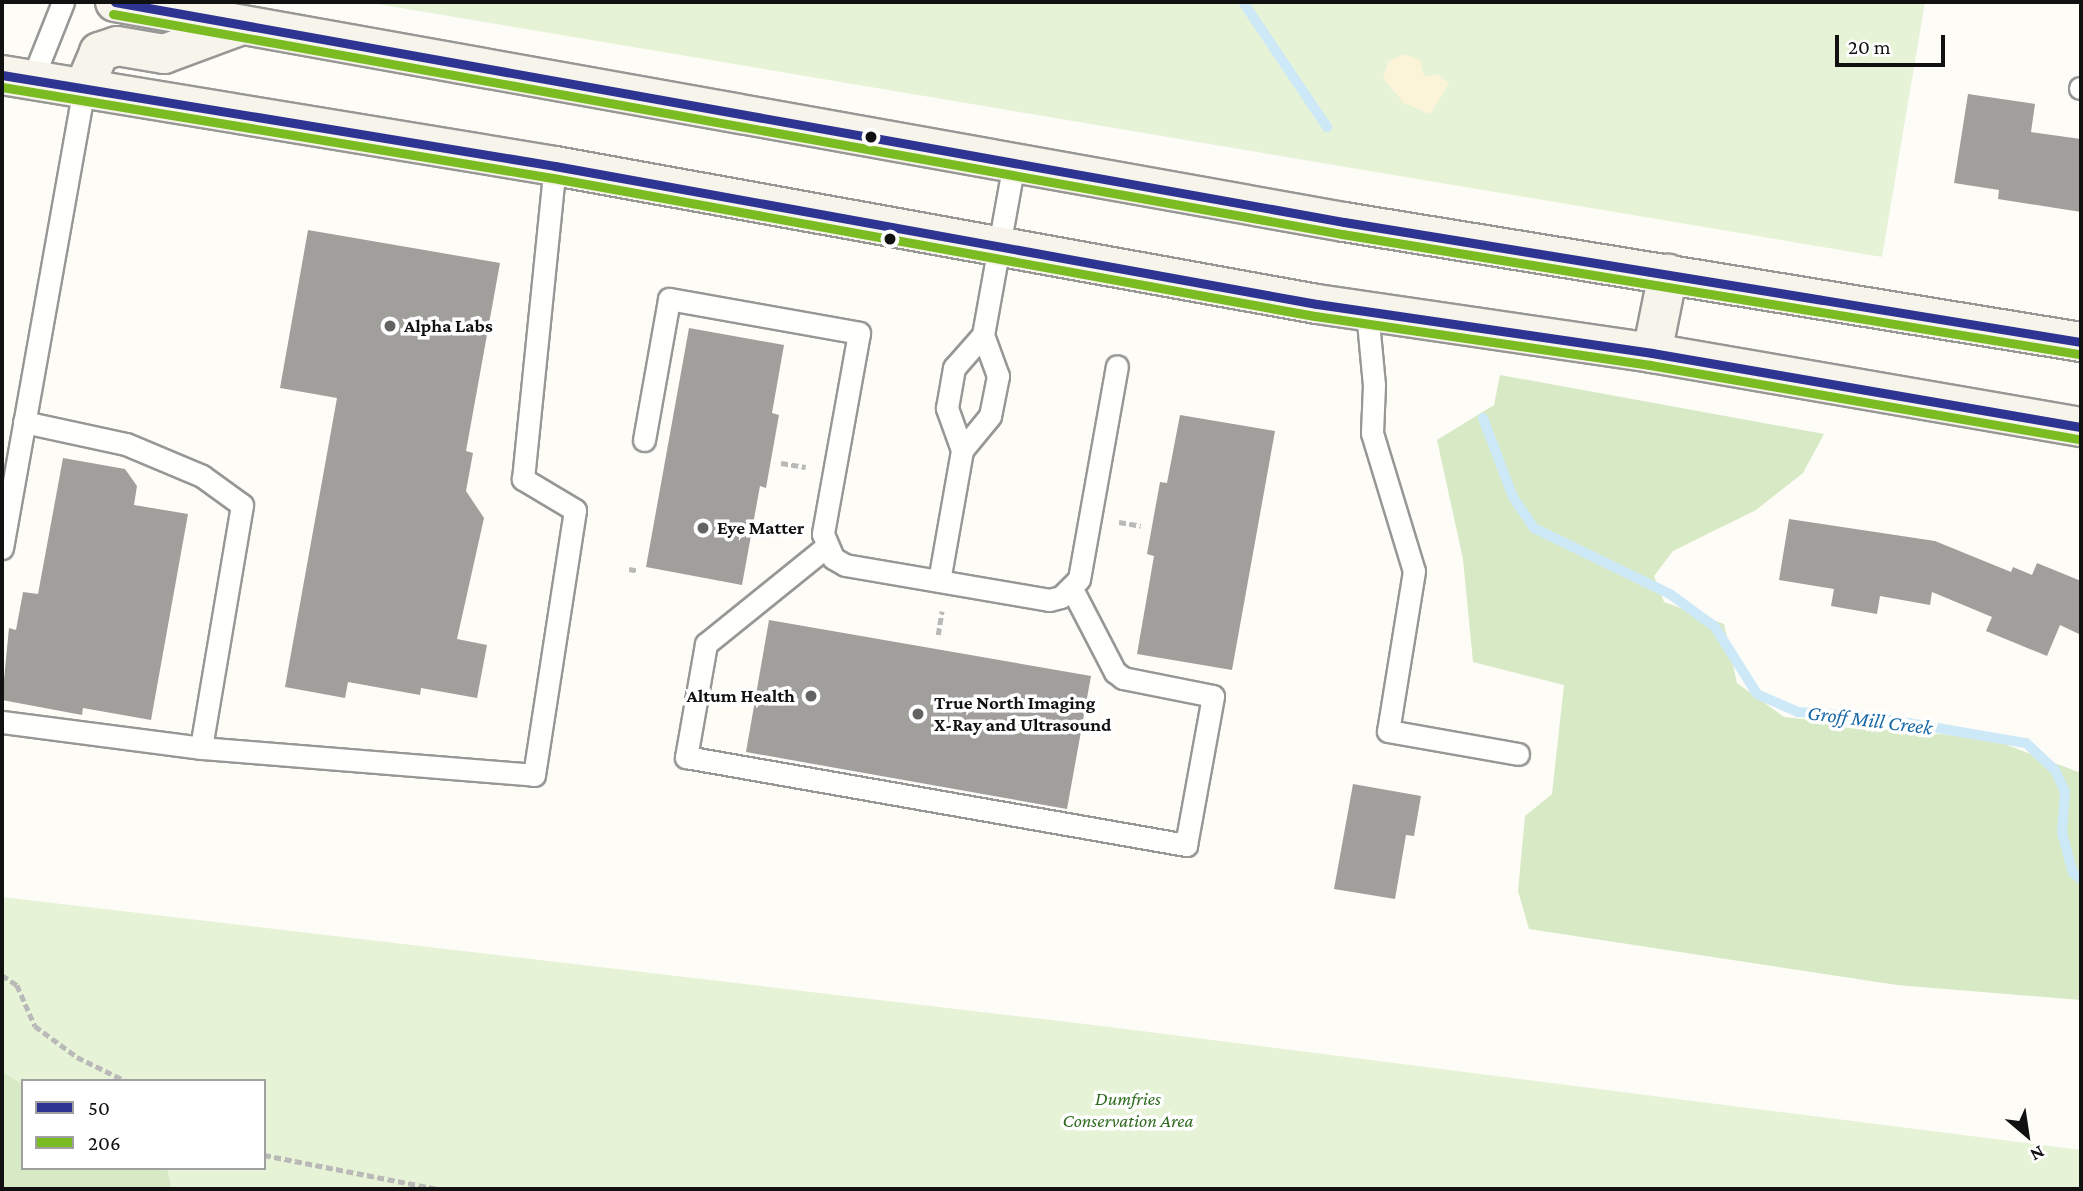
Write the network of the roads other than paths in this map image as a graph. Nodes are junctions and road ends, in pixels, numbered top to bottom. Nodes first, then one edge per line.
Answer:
1 (63, 2) edge
2 (115, 2) edge
3 (244, 24) junction
4 (17, 78) edge
5 (84, 88) junction
6 (1014, 162) junction
7 (555, 166) junction
8 (999, 246) junction
9 (1668, 274) junction
10 (1367, 311) junction
11 (983, 335) junction
12 (2081, 342) edge
13 (1652, 353) junction
14 (1117, 366) dead end
15 (24, 422) junction
16 (2081, 427) edge
17 (644, 440) dead end
18 (962, 450) junction
19 (826, 547) junction
20 (2, 548) edge
21 (939, 581) junction
22 (1072, 589) junction
23 (2, 722) edge
24 (201, 748) junction
25 (1518, 754) dead end

1 - 4 lane
2 - 3 main road
3 - 5 main road
3 - 6 main road
4 - 5 main road
5 - 7 main road
5 - 15 lane
6 - 8 lane
6 - 9 main road
7 - 8 main road
7 - 24 lane
8 - 10 main road
8 - 11 lane
9 - 12 main road
9 - 13 main road
10 - 13 main road
10 - 25 lane
11 - 18 lane
11 - 18 lane
13 - 16 main road
14 - 22 lane
15 - 20 lane
15 - 24 lane
17 - 19 lane
18 - 21 lane
19 - 21 lane
19 - 22 lane
21 - 22 lane
23 - 24 lane

